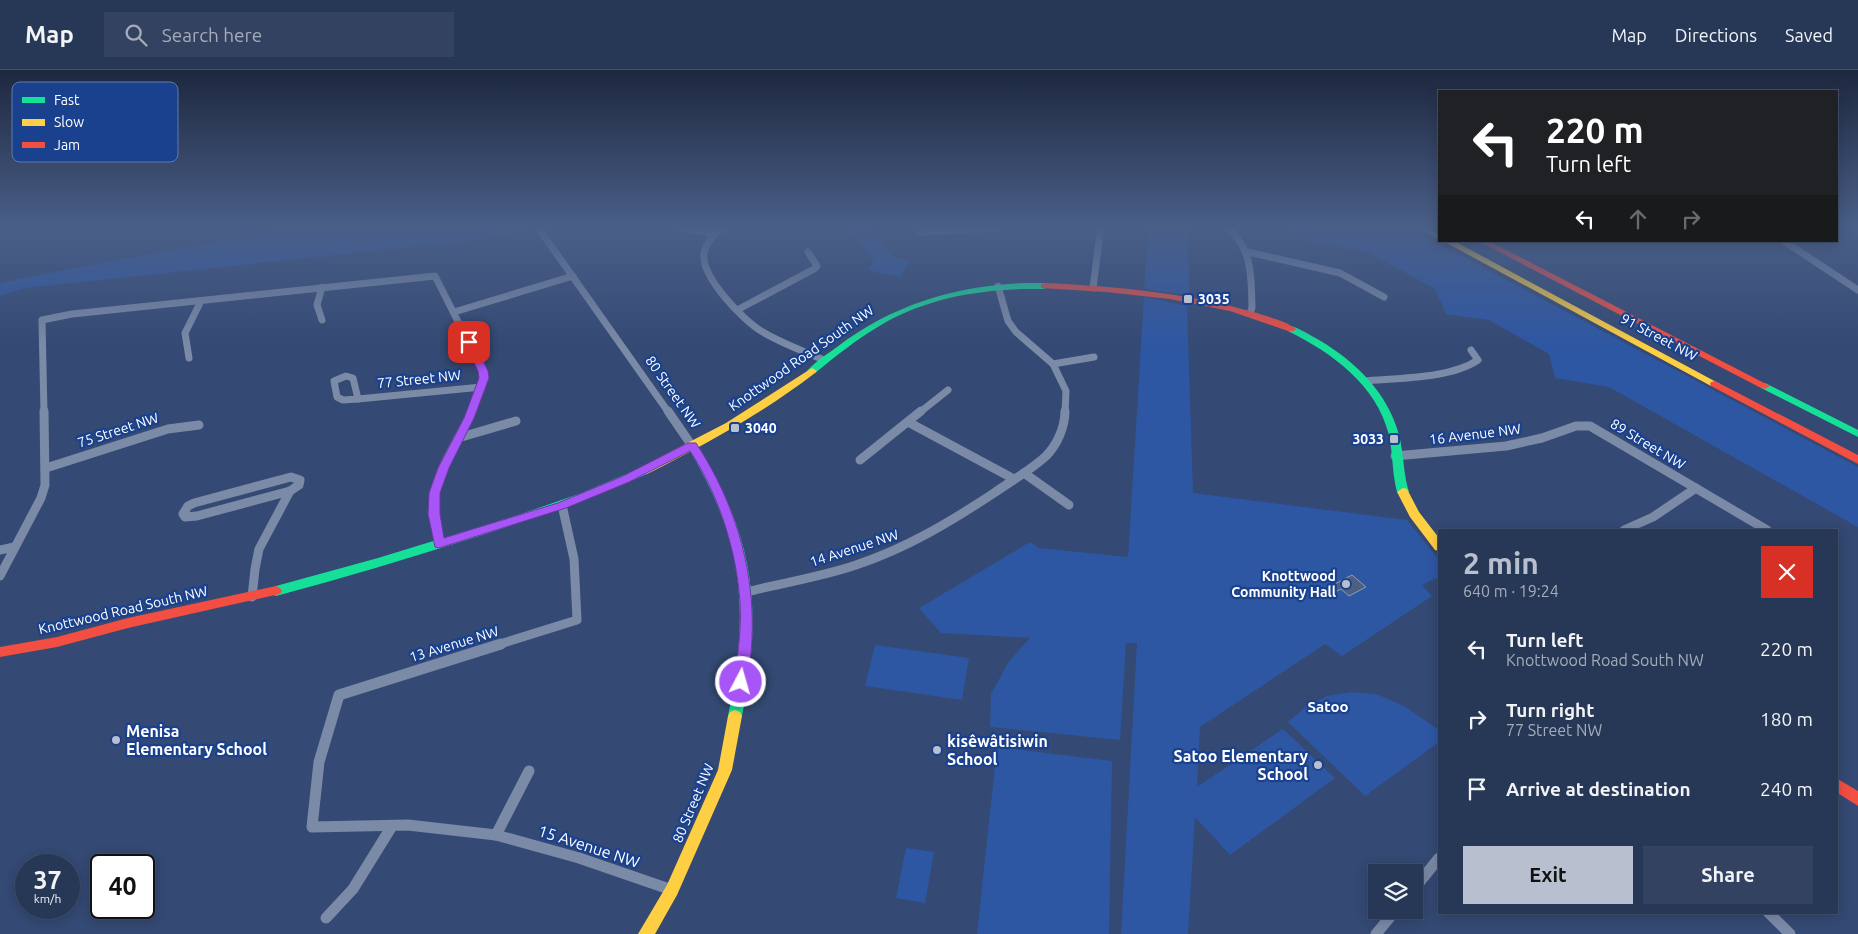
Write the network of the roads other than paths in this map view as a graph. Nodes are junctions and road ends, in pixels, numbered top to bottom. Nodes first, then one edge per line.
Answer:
1 (566, 266) edge
2 (704, 266) edge
3 (817, 266) edge
4 (1096, 266) edge
5 (1249, 266) edge
6 (1311, 266) edge
7 (1495, 266) edge
8 (1531, 266) edge
9 (1822, 266) edge
10 (435, 276) joint
11 (573, 276) junction
12 (998, 286) junction
13 (322, 287) junction
14 (1094, 288) junction
15 (1858, 290) edge
16 (1384, 297) dead end
17 (201, 301) junction
18 (737, 310) junction
19 (454, 312) junction
20 (1250, 313) junction
21 (322, 320) dead end
22 (1471, 350) dead end
23 (1094, 357) dead end
24 (189, 358) dead end
25 (824, 360) junction
26 (1053, 364) junction
27 (1364, 381) junction
28 (482, 387) junction
29 (948, 390) dead end
30 (358, 399) dead end
31 (516, 421) dead end
32 (908, 422) junction
33 (199, 425) dead end
34 (1586, 425) joint
35 (1858, 434) edge
36 (458, 438) junction
37 (692, 446) junction
38 (1395, 456) junction
39 (860, 460) dead end
40 (1858, 460) edge
41 (46, 468) junction
42 (1024, 473) junction
43 (1014, 480) junction
44 (1696, 488) junction
45 (290, 491) junction
46 (562, 505) junction
47 (1069, 505) dead end
48 (1626, 529) edge
49 (1765, 529) edge
50 (439, 544) junction
51 (1438, 546) edge
52 (14, 547) junction
53 (0, 550) edge
54 (0, 576) edge
55 (746, 592) junction
56 (252, 597) junction
57 (0, 652) edge
58 (528, 771) dead end
59 (1838, 785) edge
60 (1858, 799) edge
61 (392, 826) junction
62 (312, 827) joint
63 (496, 835) junction
64 (1438, 859) edge
65 (1423, 878) edge
66 (672, 890) junction
67 (1770, 914) edge
68 (326, 918) dead end
69 (1388, 919) edge
70 (646, 934) edge
71 (1376, 934) edge
72 (1790, 934) edge

1 - 11 street, 80 Street NW
2 - 18 street
3 - 18 street
4 - 14 street
5 - 20 street
6 - 16 street
7 - 40 street, 91 Street NW
8 - 35 street, 91 Street NW
9 - 15 street
10 - 13 street
10 - 19 street, 77 Street NW
11 - 19 street
11 - 37 street, 80 Street NW
12 - 14 street, Knottwood Road South NW
12 - 25 street, Knottwood Road South NW
12 - 26 street
13 - 17 street
13 - 21 street
14 - 20 street, Knottwood Road South NW
17 - 24 street
17 - 41 street
18 - 25 street
19 - 28 street, 77 Street NW
20 - 27 street, Knottwood Road South NW
22 - 27 street
23 - 26 street
25 - 37 street, Knottwood Road South NW
26 - 42 street, 14 Avenue NW
27 - 38 street, Knottwood Road South NW
28 - 30 street, 77 Street NW
28 - 36 street, 77 Street NW
29 - 32 street
31 - 36 street
32 - 39 street
32 - 43 street
33 - 41 street, 75 Street NW
34 - 38 street, 16 Avenue NW
34 - 44 street, 89 Street NW
36 - 50 street, 77 Street NW
37 - 46 street, Knottwood Road South NW
37 - 55 street, 80 Street NW
38 - 51 street, Knottwood Road South NW
41 - 52 street
42 - 43 street, 14 Avenue NW
42 - 47 street
43 - 55 street, 14 Avenue NW
44 - 48 street
44 - 49 street, 89 Street NW
45 - 45 street
45 - 56 street
46 - 50 street, Knottwood Road South NW
46 - 62 street, 13 Avenue NW
50 - 56 street, Knottwood Road South NW
52 - 53 street
52 - 54 street
55 - 66 street, 80 Street NW
56 - 57 street, Knottwood Road South NW
58 - 63 street
59 - 60 street
61 - 62 street, 15 Avenue NW
61 - 63 street, 15 Avenue NW
61 - 68 street
63 - 66 street, 15 Avenue NW
64 - 65 street
66 - 70 street, 80 Street NW
67 - 72 street
69 - 71 street

